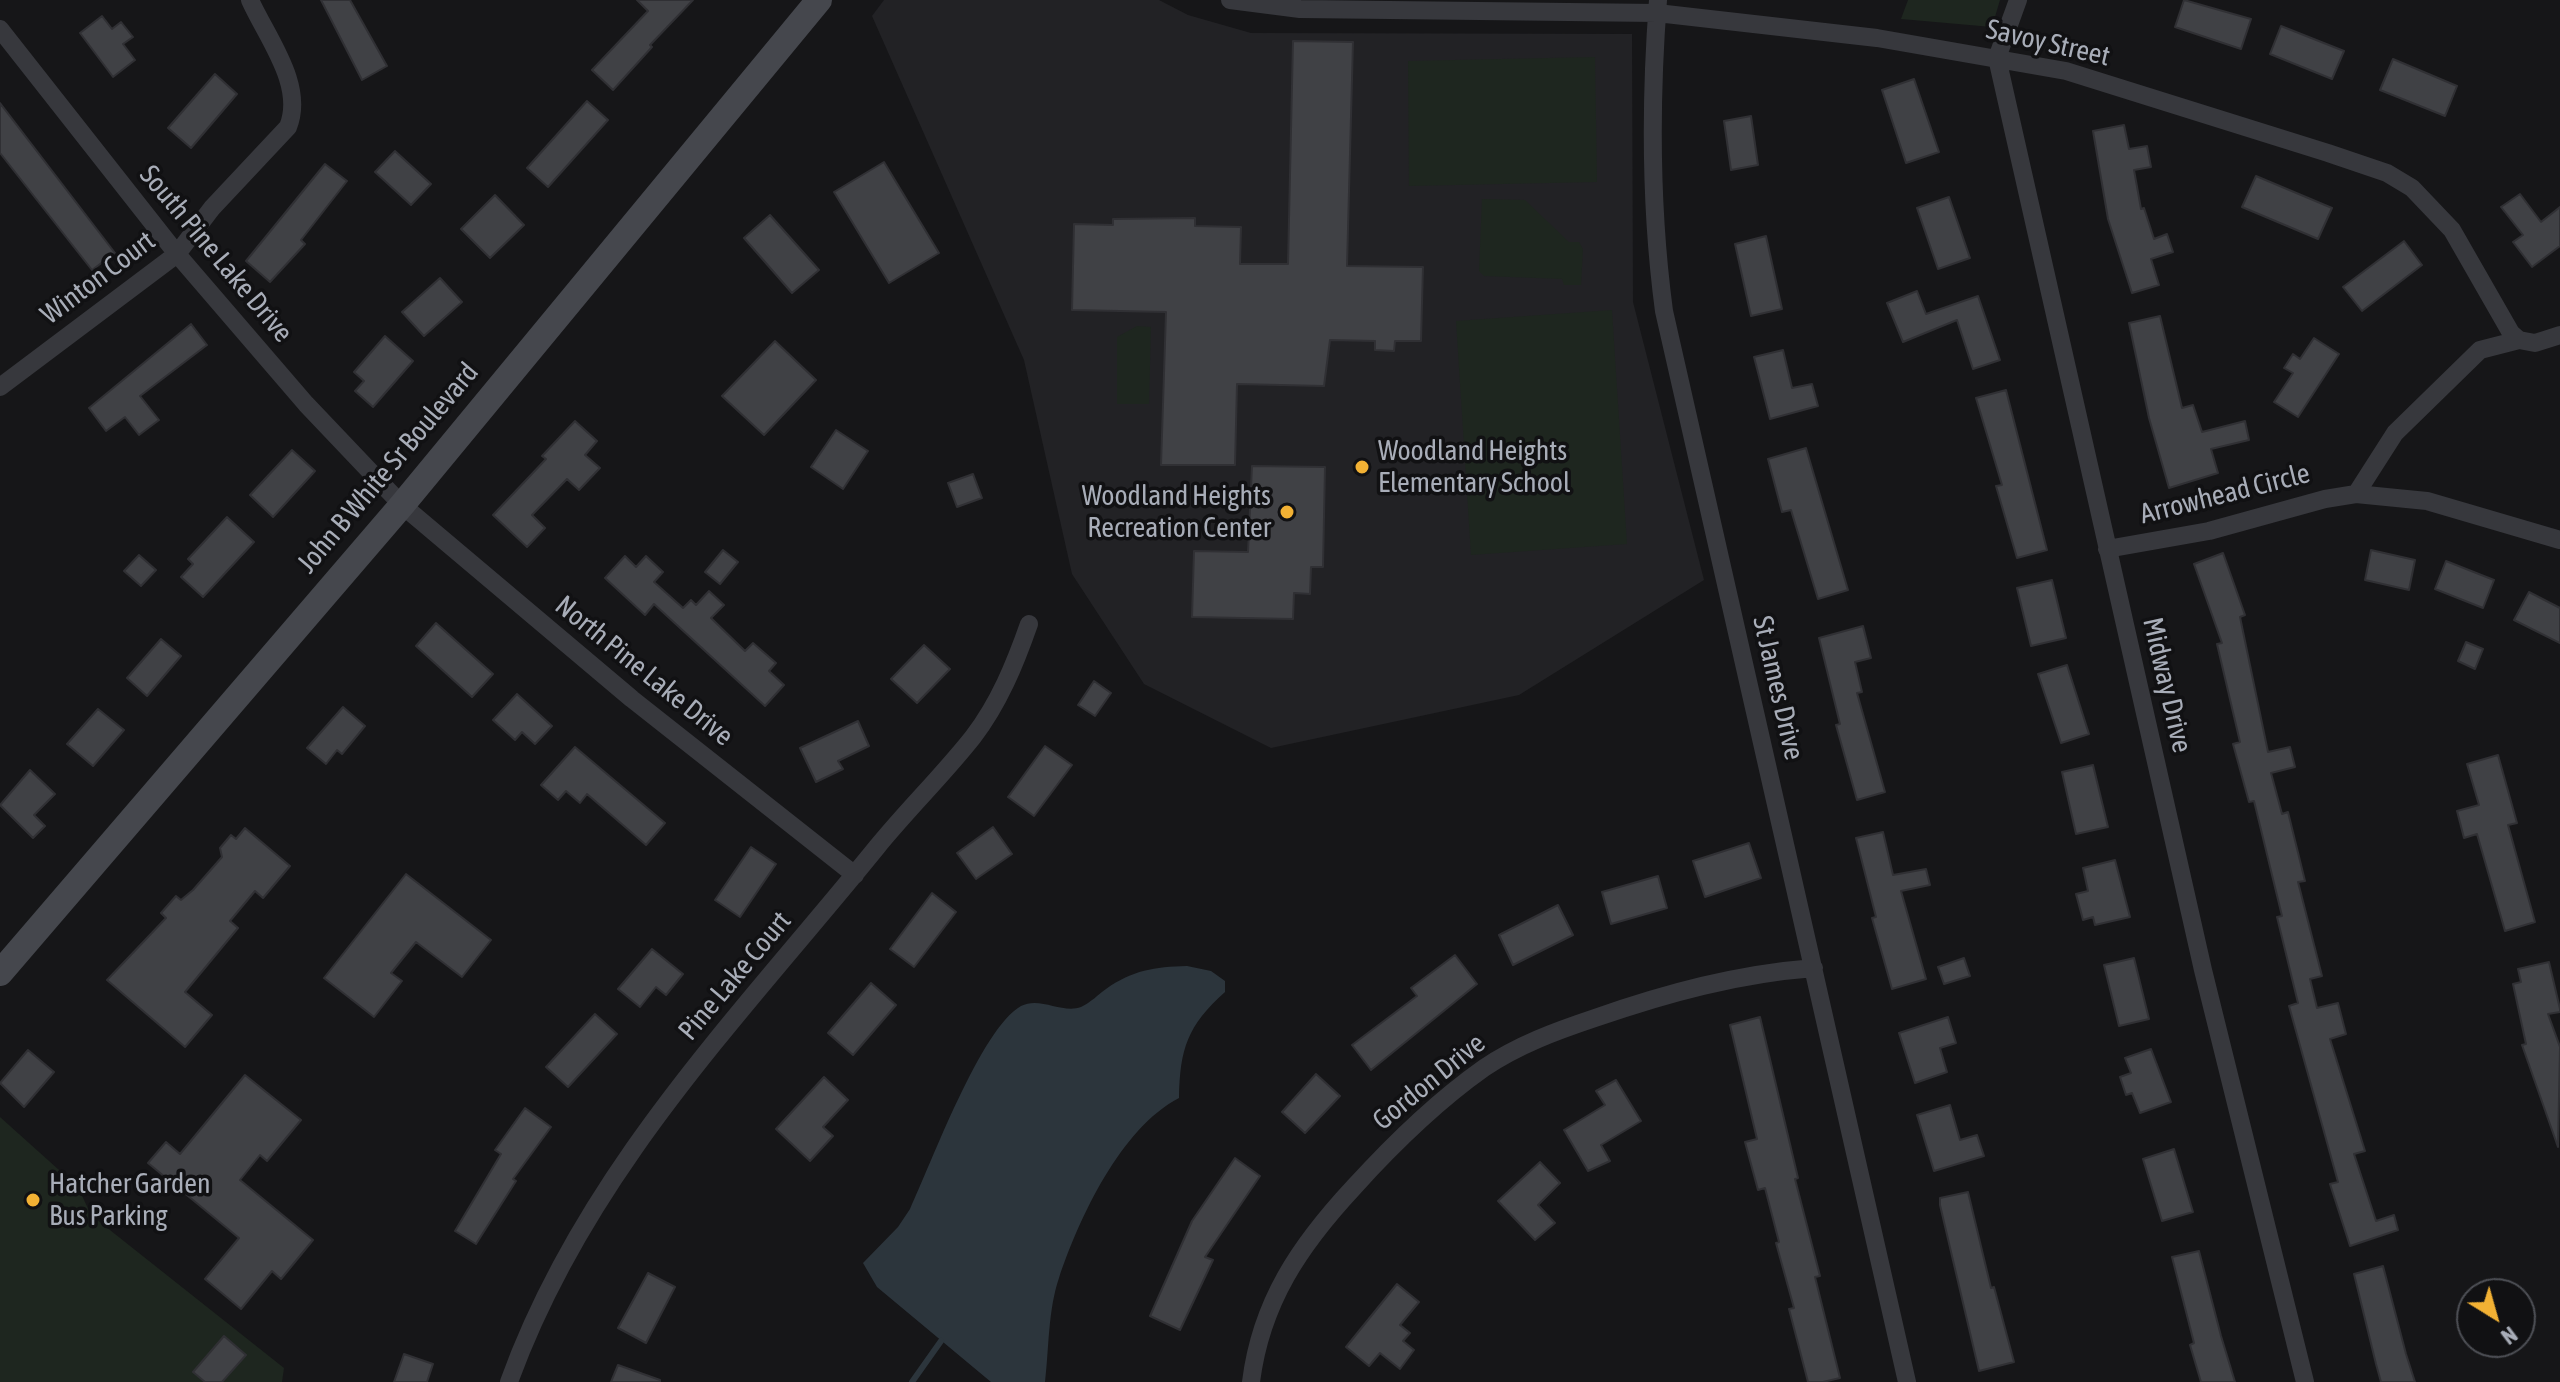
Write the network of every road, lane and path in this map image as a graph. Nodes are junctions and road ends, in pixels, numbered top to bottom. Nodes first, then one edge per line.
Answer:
1 (250, 0) edge
2 (1230, 0) edge
3 (2018, 0) edge
4 (813, 2) edge
5 (1658, 7) edge
6 (0, 29) edge
7 (1997, 58) junction
8 (177, 254) junction
9 (2560, 335) edge
10 (2519, 340) junction
11 (0, 387) edge
12 (2356, 494) junction
13 (402, 505) junction
14 (2560, 540) edge
15 (2107, 549) junction
16 (1029, 624) dead end
17 (855, 875) junction
18 (1814, 968) junction
19 (0, 973) edge
20 (509, 1382) edge
21 (1251, 1382) edge
22 (1907, 1382) edge
23 (2305, 1382) edge

1 - 8 street, Winton Court
2 - 5 street, Savoy Street
3 - 7 street
4 - 13 main road, John B White Sr Boulevard
5 - 7 street, Savoy Street
5 - 18 street, St James Drive
6 - 8 street, South Pine Lake Drive
7 - 10 street, Savoy Street
7 - 15 street, Midway Drive
8 - 11 street, Winton Court
8 - 13 street, South Pine Lake Drive
9 - 10 street
10 - 12 street
12 - 14 street, Arrowhead Circle
12 - 15 street, Arrowhead Circle
13 - 17 street, North Pine Lake Drive
13 - 19 main road, John B White Sr Boulevard
15 - 23 street, Midway Drive
16 - 17 street, Pine Lake Court
17 - 20 street, Pine Lake Court
18 - 21 street, Gordon Drive
18 - 22 street, St James Drive

